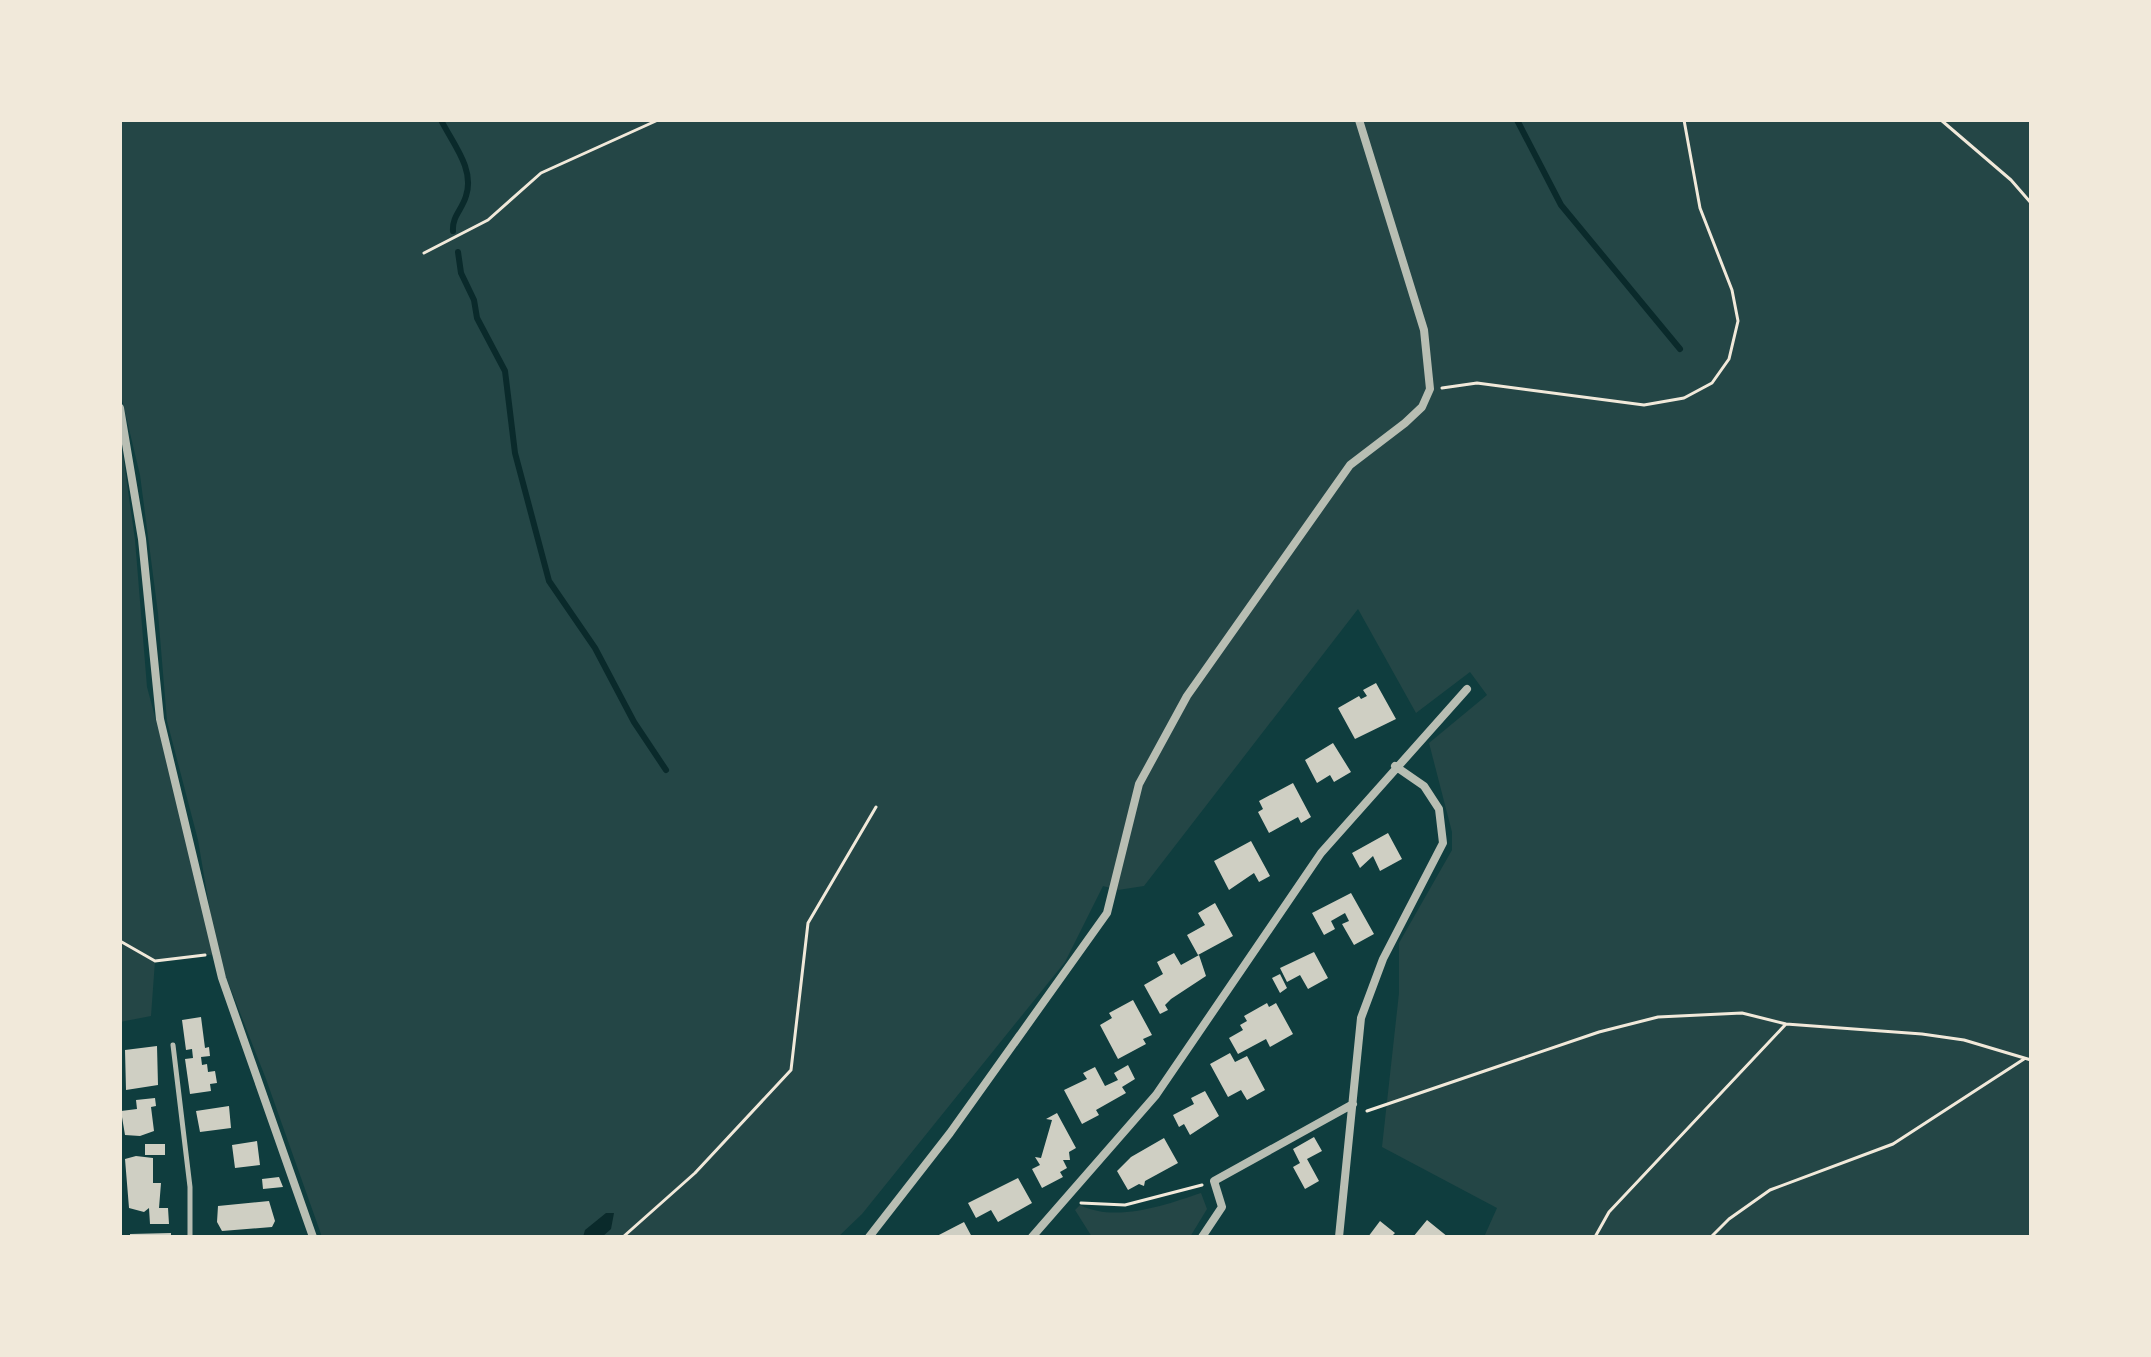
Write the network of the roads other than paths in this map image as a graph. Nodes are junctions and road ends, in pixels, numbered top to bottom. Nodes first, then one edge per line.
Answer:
1 (1359, 120) edge
2 (120, 408) edge
3 (1467, 689) dead end
4 (1395, 766) junction
5 (173, 1045) dead end
6 (1353, 1104) junction
7 (190, 1237) edge
8 (313, 1237) edge
9 (869, 1237) edge
10 (1032, 1237) edge
11 (1202, 1237) edge
12 (1339, 1237) edge

1 - 9 street
2 - 8 street
3 - 4 street
4 - 6 street
4 - 10 street
5 - 7 lane
6 - 11 street
6 - 12 street

